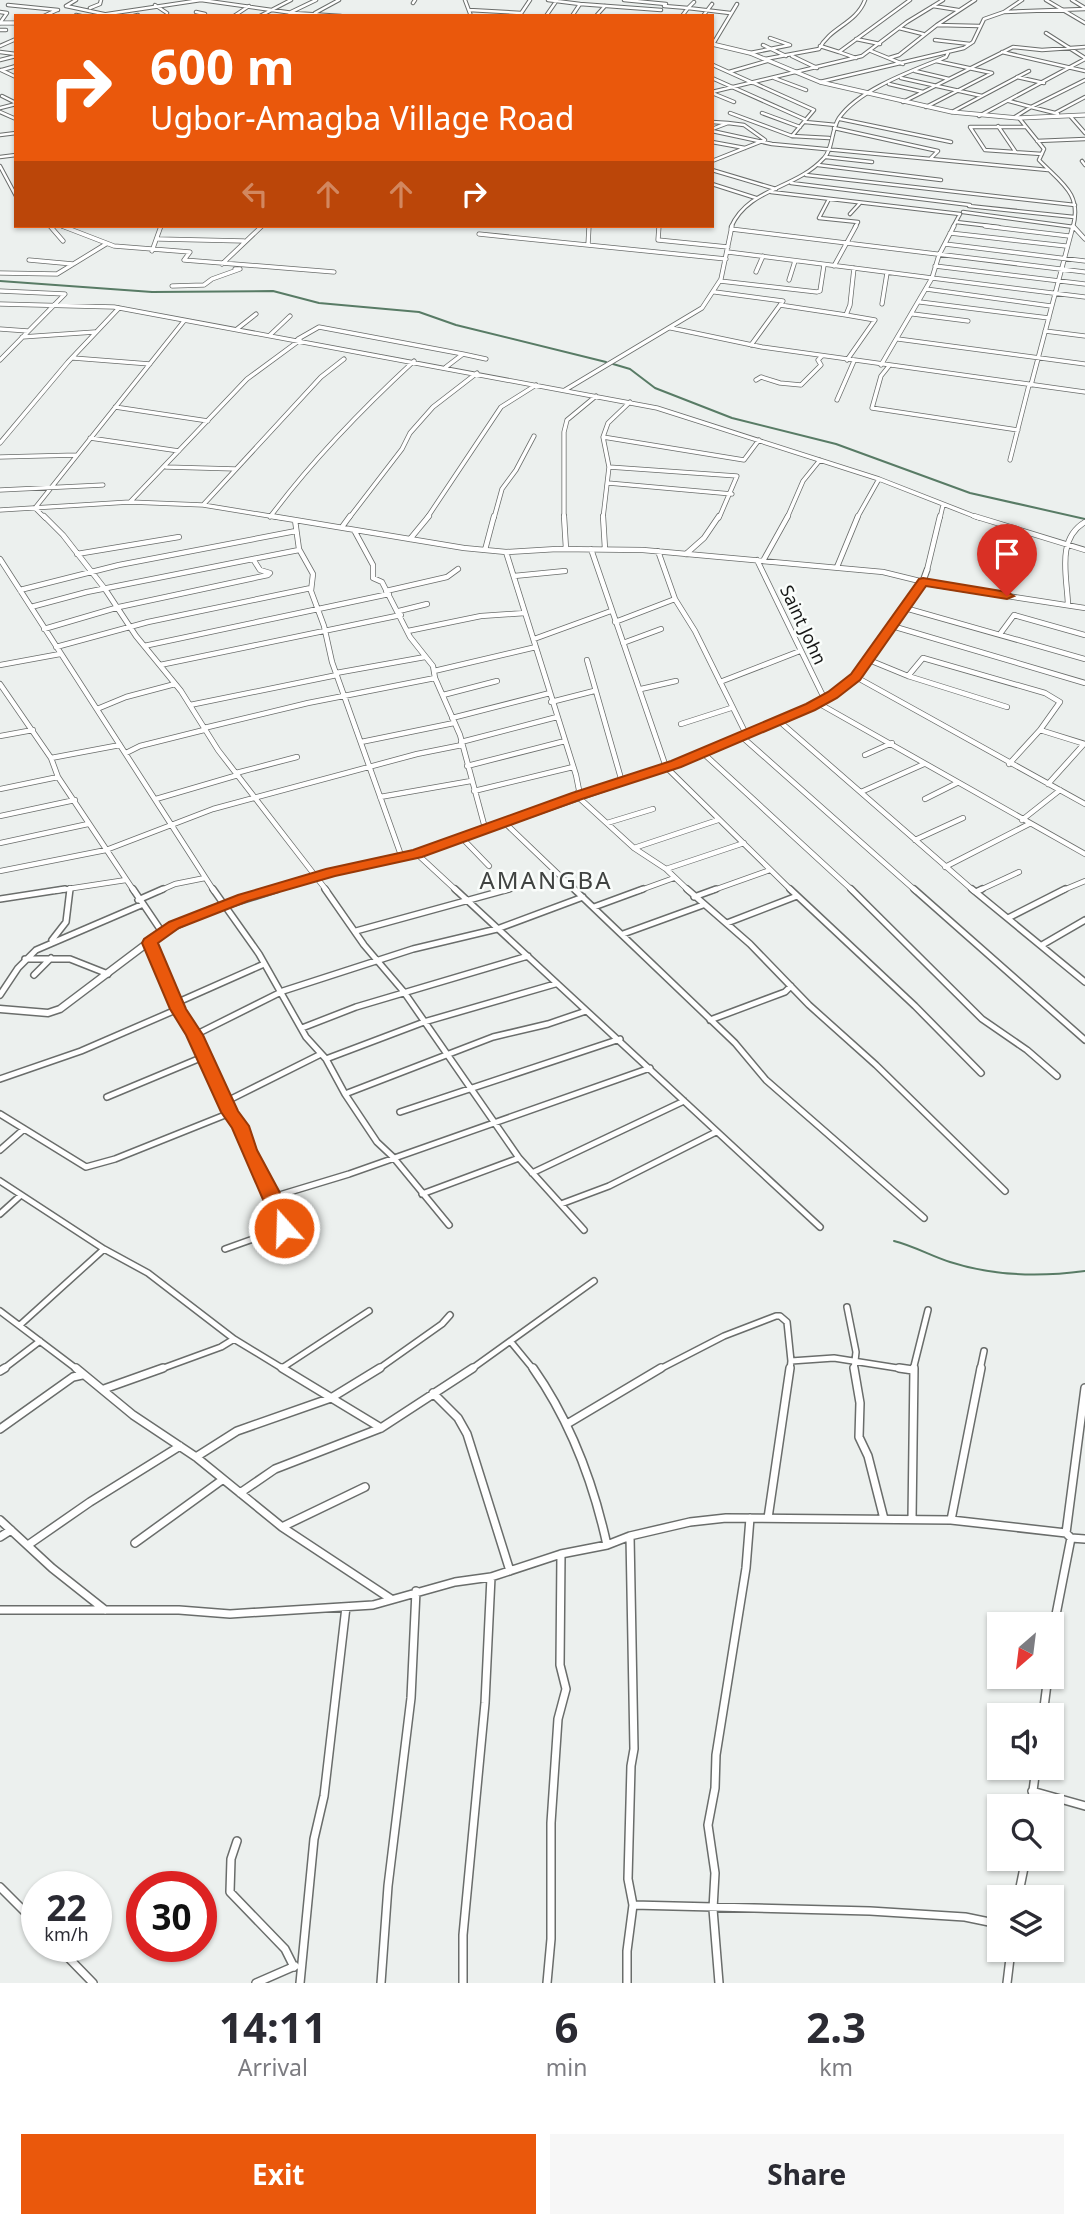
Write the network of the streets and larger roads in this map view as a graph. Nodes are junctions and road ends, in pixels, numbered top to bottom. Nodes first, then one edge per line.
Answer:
1 (76, 0) edge
2 (101, 0) edge
3 (201, 0) edge
4 (291, 0) edge
5 (316, 0) edge
6 (339, 0) edge
7 (466, 0) edge
8 (530, 0) edge
9 (548, 0) edge
10 (669, 0) edge
11 (865, 0) edge
12 (910, 0) edge
13 (943, 0) edge
14 (975, 0) edge
15 (1022, 0) edge
16 (1046, 0) edge
17 (1072, 0) edge
18 (556, 1) edge
19 (624, 1) edge
20 (694, 2) dead end
21 (42, 3) dead end
22 (580, 4) junction
23 (712, 4) dead end
24 (737, 4) dead end
25 (8, 5) dead end
26 (155, 5) junction
27 (665, 5) junction
28 (36, 6) junction
29 (66, 6) junction
30 (250, 6) junction
31 (605, 6) junction
32 (932, 6) junction
33 (625, 8) junction
34 (688, 8) junction
35 (1085, 8) edge
36 (87, 9) junction
37 (275, 9) junction
38 (58, 10) junction
39 (468, 10) junction
40 (661, 10) junction
41 (958, 10) junction
42 (1063, 10) junction
43 (707, 11) junction
44 (0, 12) edge
45 (196, 12) dead end
46 (1004, 12) junction
47 (105, 13) junction
48 (167, 13) dead end
49 (730, 13) junction
50 (49, 14) edge
51 (101, 14) edge
52 (205, 14) edge
53 (237, 14) edge
54 (264, 14) edge
55 (291, 14) edge
56 (312, 14) edge
57 (470, 14) edge
58 (520, 14) edge
59 (573, 14) edge
60 (598, 14) edge
61 (622, 14) edge
62 (658, 14) edge
63 (684, 14) edge
64 (705, 14) edge
65 (0, 23) edge
66 (1085, 23) edge
67 (937, 25) junction
68 (979, 26) junction
69 (899, 29) junction
70 (0, 30) edge
71 (6, 30) dead end
72 (1046, 33) dead end
73 (923, 34) junction
74 (770, 38) dead end
75 (14, 39) edge
76 (856, 39) junction
77 (935, 40) dead end
78 (714, 41) edge
79 (7, 43) junction
80 (14, 44) edge
81 (714, 44) edge
82 (880, 44) junction
83 (971, 44) junction
84 (764, 45) dead end
85 (0, 46) edge
86 (820, 46) junction
87 (1085, 47) edge
88 (1069, 48) junction
89 (772, 50) junction
90 (871, 51) junction
91 (839, 52) junction
92 (1002, 52) junction
93 (750, 53) junction
94 (948, 53) junction
95 (788, 56) junction
96 (856, 58) junction
97 (889, 58) junction
98 (1085, 59) edge
99 (766, 60) junction
100 (936, 61) junction
101 (903, 64) junction
102 (714, 65) edge
103 (817, 68) junction
104 (969, 68) junction
105 (1069, 68) junction
106 (0, 70) edge
107 (915, 71) junction
108 (1029, 71) dead end
109 (1085, 71) edge
110 (729, 72) junction
111 (8, 73) junction
112 (796, 73) junction
113 (0, 75) edge
114 (14, 75) edge
115 (1017, 77) junction
116 (774, 78) junction
117 (901, 78) junction
118 (714, 79) edge
119 (949, 79) junction
120 (1085, 80) edge
121 (820, 82) junction
122 (753, 83) junction
123 (1044, 83) junction
124 (889, 84) junction
125 (937, 86) junction
126 (732, 87) junction
127 (806, 90) dead end
128 (958, 90) junction
129 (714, 92) edge
130 (923, 92) junction
131 (714, 93) edge
132 (868, 94) junction
133 (2, 96) dead end
134 (982, 96) junction
135 (1085, 97) edge
136 (1009, 101) junction
137 (14, 102) edge
138 (734, 102) dead end
139 (903, 102) junction
140 (926, 107) junction
141 (1031, 107) junction
142 (952, 112) junction
143 (730, 113) dead end
144 (762, 113) dead end
145 (1055, 113) junction
146 (979, 116) junction
147 (1085, 116) edge
148 (1064, 117) junction
149 (1071, 117) junction
150 (1017, 118) junction
151 (840, 119) junction
152 (804, 120) junction
153 (714, 122) edge
154 (728, 123) junction
155 (835, 126) junction
156 (998, 126) junction
157 (800, 127) junction
158 (1026, 127) junction
159 (714, 129) edge
160 (714, 130) edge
161 (1085, 133) edge
162 (792, 136) junction
163 (829, 138) junction
164 (1085, 138) edge
165 (1037, 141) junction
166 (714, 142) edge
167 (762, 142) junction
168 (951, 142) dead end
169 (746, 148) junction
170 (830, 148) junction
171 (1015, 152) junction
172 (1042, 154) junction
173 (827, 157) junction
174 (931, 158) junction
175 (714, 160) edge
176 (872, 162) dead end
177 (818, 165) junction
178 (0, 167) edge
179 (1048, 170) junction
180 (714, 171) edge
181 (806, 174) junction
182 (2, 177) edge
183 (941, 180) dead end
184 (0, 182) edge
185 (9, 182) junction
186 (14, 183) edge
187 (792, 183) junction
188 (714, 185) edge
189 (776, 189) junction
190 (14, 192) edge
191 (771, 192) junction
192 (756, 198) junction
193 (829, 199) junction
194 (860, 203) junction
195 (970, 205) junction
196 (1075, 205) junction
197 (1085, 210) edge
198 (1077, 211) junction
199 (962, 213) junction
200 (850, 215) dead end
201 (1074, 216) junction
202 (956, 222) junction
203 (1072, 225) junction
204 (52, 228) edge
205 (67, 228) edge
206 (161, 228) edge
207 (260, 228) edge
208 (589, 228) edge
209 (659, 228) edge
210 (731, 229) junction
211 (950, 233) junction
212 (479, 234) dead end
213 (1069, 236) junction
214 (1084, 238) edge
215 (159, 239) junction
216 (63, 241) dead end
217 (244, 241) junction
218 (199, 242) junction
219 (847, 242) junction
220 (106, 244) junction
221 (945, 244) junction
222 (588, 245) junction
223 (1066, 246) junction
224 (728, 250) junction
225 (152, 251) junction
226 (190, 252) junction
227 (939, 254) junction
228 (763, 256) junction
229 (1063, 258) junction
230 (726, 259) junction
231 (29, 260) dead end
232 (795, 261) junction
233 (1085, 261) edge
234 (73, 264) junction
235 (221, 264) junction
236 (824, 265) junction
237 (834, 266) junction
238 (935, 266) junction
239 (854, 268) junction
240 (1061, 269) junction
241 (334, 272) dead end
242 (756, 272) dead end
243 (887, 272) junction
244 (1085, 272) edge
245 (0, 273) edge
246 (932, 278) junction
247 (789, 280) dead end
248 (720, 281) junction
249 (1058, 281) junction
250 (1085, 284) edge
251 (172, 286) dead end
252 (926, 289) junction
253 (0, 291) edge
254 (715, 292) junction
255 (1055, 293) junction
256 (1085, 297) edge
257 (920, 302) junction
258 (0, 304) edge
259 (882, 304) dead end
260 (780, 305) junction
261 (53, 306) junction
262 (1051, 306) junction
263 (119, 308) junction
264 (256, 314) dead end
265 (846, 314) junction
266 (913, 314) junction
267 (290, 316) dead end
268 (1049, 318) junction
269 (184, 321) junction
270 (968, 321) dead end
271 (671, 328) junction
272 (0, 329) edge
273 (237, 329) junction
274 (28, 331) junction
275 (1045, 331) junction
276 (95, 332) junction
277 (270, 335) junction
278 (1085, 336) edge
279 (22, 337) junction
280 (898, 339) junction
281 (299, 340) junction
282 (751, 345) junction
283 (464, 354) junction
284 (822, 356) junction
285 (1037, 357) junction
286 (72, 358) junction
287 (344, 359) dead end
288 (486, 359) dead end
289 (0, 360) edge
290 (847, 360) junction
291 (414, 361) junction
292 (854, 361) junction
293 (150, 364) junction
294 (1085, 364) edge
295 (881, 365) junction
296 (889, 366) junction
297 (446, 367) junction
298 (477, 373) junction
299 (756, 380) dead end
300 (536, 385) junction
301 (1030, 385) junction
302 (565, 390) junction
303 (1085, 392) edge
304 (596, 396) junction
305 (837, 400) dead end
306 (630, 402) junction
307 (115, 407) junction
308 (208, 421) junction
309 (1018, 430) junction
310 (7, 434) junction
311 (0, 435) edge
312 (534, 436) dead end
313 (603, 437) junction
314 (90, 438) junction
315 (759, 440) junction
316 (0, 443) edge
317 (179, 451) junction
318 (77, 455) junction
319 (0, 457) edge
320 (744, 460) junction
321 (820, 460) junction
322 (1010, 460) dead end
323 (166, 467) junction
324 (609, 467) junction
325 (236, 469) junction
326 (737, 476) junction
327 (879, 480) junction
328 (608, 483) junction
329 (103, 485) dead end
330 (49, 489) junction
331 (0, 490) edge
332 (732, 494) junction
333 (130, 502) junction
334 (203, 505) junction
335 (943, 505) junction
336 (35, 508) junction
337 (0, 510) edge
338 (270, 517) junction
339 (295, 520) junction
340 (1085, 522) edge
341 (342, 527) junction
342 (354, 530) junction
343 (296, 531) junction
344 (179, 537) dead end
345 (410, 540) junction
346 (1065, 545) junction
347 (566, 549) junction
348 (591, 549) junction
349 (605, 549) junction
350 (299, 550) junction
351 (485, 550) junction
352 (1085, 550) edge
353 (658, 551) junction
354 (506, 552) junction
355 (77, 554) junction
356 (686, 554) junction
357 (0, 559) edge
358 (253, 559) junction
359 (760, 561) junction
360 (837, 567) junction
361 (458, 569) dead end
362 (565, 570) dead end
363 (927, 570) joint
364 (90, 571) junction
365 (514, 576) junction
366 (923, 581) junction
367 (311, 588) junction
368 (105, 589) junction
369 (20, 590) junction
370 (387, 592) junction
371 (675, 598) junction
372 (427, 604) dead end
373 (1068, 605) junction
374 (32, 607) junction
375 (119, 607) junction
376 (905, 608) junction
377 (1085, 608) edge
378 (317, 609) junction
379 (611, 611) junction
380 (400, 613) junction
381 (525, 614) junction
382 (615, 622) junction
383 (131, 626) junction
384 (892, 626) junction
385 (44, 629) junction
386 (661, 629) dead end
387 (325, 631) junction
388 (408, 631) junction
389 (1000, 634) junction
390 (1085, 635) edge
391 (534, 639) junction
392 (623, 643) junction
393 (144, 646) junction
394 (56, 647) junction
395 (536, 647) junction
396 (800, 651) junction
397 (60, 654) junction
398 (425, 657) junction
399 (1085, 659) edge
400 (587, 660) dead end
401 (869, 660) junction
402 (0, 665) edge
403 (159, 665) junction
404 (337, 674) junction
405 (435, 675) junction
406 (908, 676) junction
407 (856, 677) junction
408 (497, 681) dead end
409 (676, 681) dead end
410 (720, 682) junction
411 (1085, 682) edge
412 (175, 684) junction
413 (1, 688) edge
414 (640, 689) junction
415 (594, 691) junction
416 (550, 693) junction
417 (443, 695) junction
418 (345, 696) junction
419 (551, 702) junction
420 (821, 702) junction
421 (190, 705) junction
422 (1007, 707) dead end
423 (731, 708) junction
424 (97, 709) junction
425 (557, 718) junction
426 (453, 721) junction
427 (779, 721) junction
428 (681, 724) dead end
429 (204, 729) junction
430 (33, 730) junction
431 (1040, 730) junction
432 (744, 735) junction
433 (0, 736) edge
434 (565, 741) junction
435 (361, 742) junction
436 (892, 743) junction
437 (462, 744) junction
438 (1085, 744) edge
439 (120, 745) junction
440 (125, 753) junction
441 (704, 754) junction
442 (865, 755) dead end
443 (297, 757) dead end
444 (51, 758) junction
445 (924, 764) junction
446 (1009, 764) junction
447 (467, 766) junction
448 (370, 767) junction
449 (573, 767) junction
450 (666, 767) junction
451 (237, 774) junction
452 (58, 776) junction
453 (471, 781) junction
454 (622, 782) junction
455 (957, 783) junction
456 (1048, 784) junction
457 (0, 789) edge
458 (1060, 790) junction
459 (474, 791) junction
460 (861, 792) junction
461 (577, 796) junction
462 (257, 797) junction
463 (380, 797) junction
464 (156, 799) junction
465 (925, 799) dead end
466 (75, 800) junction
467 (1085, 804) edge
468 (653, 809) dead end
469 (0, 816) edge
470 (963, 818) dead end
471 (718, 820) junction
472 (1022, 820) junction
473 (504, 822) junction
474 (172, 823) junction
475 (607, 823) junction
476 (88, 824) junction
477 (1029, 824) junction
478 (485, 828) junction
479 (461, 837) junction
480 (915, 840) junction
481 (0, 843) edge
482 (744, 843) junction
483 (634, 848) junction
484 (106, 850) junction
485 (417, 854) junction
486 (1085, 854) edge
487 (401, 858) junction
488 (489, 866) dead end
489 (945, 867) junction
490 (666, 869) junction
491 (770, 870) junction
492 (0, 871) edge
493 (1020, 872) dead end
494 (317, 877) junction
495 (205, 878) junction
496 (674, 878) junction
497 (126, 880) junction
498 (1085, 881) edge
499 (70, 888) junction
500 (513, 888) dead end
501 (976, 892) junction
502 (583, 897) junction
503 (694, 897) junction
504 (797, 897) junction
505 (0, 899) edge
506 (468, 902) junction
507 (139, 903) junction
508 (703, 905) junction
509 (224, 907) junction
510 (594, 907) junction
511 (1008, 918) junction
512 (1085, 920) edge
513 (727, 923) junction
514 (497, 929) junction
515 (356, 931) junction
516 (162, 932) junction
517 (622, 933) junction
518 (150, 943) junction
519 (47, 945) junction
520 (1042, 946) junction
521 (528, 956) junction
522 (49, 958) junction
523 (25, 959) junction
524 (378, 962) junction
525 (264, 964) junction
526 (108, 974) junction
527 (34, 975) dead end
528 (1085, 982) edge
529 (555, 984) junction
530 (791, 986) junction
531 (283, 992) junction
532 (404, 992) junction
533 (0, 995) edge
534 (177, 1006) junction
535 (0, 1009) edge
536 (586, 1011) junction
537 (710, 1020) junction
538 (424, 1022) junction
539 (302, 1028) junction
540 (195, 1035) junction
541 (620, 1039) junction
542 (1085, 1040) edge
543 (324, 1056) junction
544 (446, 1056) junction
545 (203, 1057) junction
546 (650, 1068) junction
547 (981, 1073) dead end
548 (1057, 1076) dead end
549 (0, 1079) edge
550 (472, 1088) junction
551 (345, 1094) junction
552 (107, 1097) dead end
553 (684, 1101) junction
554 (225, 1102) junction
555 (230, 1112) junction
556 (400, 1112) dead end
557 (0, 1114) edge
558 (493, 1122) junction
559 (24, 1129) junction
560 (716, 1132) junction
561 (0, 1150) edge
562 (393, 1157) junction
563 (519, 1158) junction
564 (533, 1173) junction
565 (0, 1181) edge
566 (1005, 1191) dead end
567 (422, 1194) junction
568 (21, 1195) junction
569 (273, 1197) junction
570 (561, 1204) junction
571 (0, 1214) edge
572 (924, 1218) dead end
573 (449, 1224) dead end
574 (820, 1227) dead end
575 (584, 1230) dead end
576 (104, 1249) junction
577 (225, 1249) dead end
578 (594, 1282) dead end
579 (847, 1307) dead end
580 (928, 1310) dead end
581 (369, 1311) dead end
582 (2, 1315) edge
583 (450, 1315) dead end
584 (20, 1325) junction
585 (234, 1339) junction
586 (40, 1341) junction
587 (511, 1342) junction
588 (984, 1351) dead end
589 (791, 1361) junction
590 (855, 1363) junction
591 (282, 1368) junction
592 (913, 1370) junction
593 (0, 1371) edge
594 (82, 1375) junction
595 (1085, 1388) edge
596 (104, 1389) junction
597 (433, 1393) junction
598 (331, 1398) junction
599 (567, 1424) junction
600 (381, 1428) junction
601 (0, 1429) edge
602 (180, 1446) junction
603 (196, 1457) junction
604 (222, 1480) junction
605 (365, 1487) dead end
606 (240, 1493) junction
607 (750, 1518) junction
608 (768, 1518) junction
609 (884, 1519) junction
610 (912, 1519) junction
611 (0, 1520) edge
612 (951, 1520) junction
613 (282, 1527) junction
614 (10, 1530) junction
615 (1069, 1535) junction
616 (630, 1536) junction
617 (0, 1537) edge
618 (1085, 1539) edge
619 (135, 1544) dead end
620 (28, 1545) junction
621 (607, 1545) junction
622 (561, 1554) junction
623 (510, 1571) junction
624 (491, 1577) junction
625 (416, 1591) junction
626 (391, 1599) junction
627 (346, 1607) junction
628 (0, 1610) edge
629 (104, 1610) junction
630 (1057, 1612) edge
631 (1033, 1780) edge
632 (1032, 1791) junction
633 (1032, 1794) edge
634 (1085, 1807) edge
635 (237, 1841) dead end
636 (0, 1887) edge
637 (633, 1905) junction
638 (21, 1908) edge
639 (713, 1909) junction
640 (987, 1922) edge
641 (73, 1962) edge
642 (1010, 1962) edge
643 (298, 1965) junction
644 (93, 1983) edge
645 (256, 1983) edge
646 (300, 1983) edge
647 (381, 1983) edge
648 (463, 1983) edge
649 (547, 1983) edge
650 (627, 1983) edge
651 (719, 1983) edge
652 (1007, 1983) edge

1 - 29 street
2 - 36 street
3 - 26 street
3 - 30 street
4 - 37 street
5 - 55 street
6 - 56 street
7 - 39 street
8 - 58 street
9 - 18 street
10 - 27 street
11 - 86 street
12 - 76 street
13 - 32 street
14 - 41 street
15 - 46 street
16 - 42 street
17 - 35 street
18 - 22 street
19 - 27 street
20 - 34 street
21 - 28 street
22 - 31 street
22 - 59 street
23 - 43 street
24 - 49 street
25 - 28 street
26 - 47 street
26 - 48 street
27 - 34 street
27 - 40 street
28 - 38 street
29 - 36 street
29 - 38 street
30 - 37 street
30 - 53 street
31 - 33 street
31 - 60 street
32 - 41 street
32 - 69 street
33 - 40 street
33 - 61 street
34 - 43 street
34 - 63 street
35 - 42 street
36 - 47 street
37 - 54 street
37 - 55 street
38 - 50 street
39 - 57 street
39 - 58 street
40 - 62 street
41 - 67 street
42 - 46 street
42 - 66 street
43 - 49 street
43 - 64 street
44 - 65 street
45 - 52 street
46 - 68 street
47 - 51 street
49 - 78 street
55 - 56 street
67 - 68 street
67 - 73 street
68 - 83 street
69 - 73 street
69 - 82 street
70 - 71 street
72 - 88 street
73 - 97 street
74 - 89 street
75 - 79 street
76 - 82 street
76 - 91 street
77 - 83 street
79 - 80 street
79 - 85 street
81 - 93 street
82 - 90 street
83 - 94 street
84 - 89 street
86 - 91 street
86 - 95 street
87 - 88 street
88 - 92 street
88 - 98 street
89 - 93 street
89 - 95 street
90 - 96 street
90 - 97 street
91 - 96 street
92 - 104 street
92 - 105 street
93 - 99 street
94 - 100 street
94 - 101 street
95 - 99 street
95 - 103 street
96 - 103 street
97 - 101 street
98 - 105 street
99 - 110 street
99 - 112 street
100 - 104 street
100 - 107 street
101 - 121 street
102 - 110 street
103 - 112 street
104 - 119 street
104 - 128 street
105 - 109 street
105 - 123 street
106 - 111 street
107 - 117 street
107 - 119 street
108 - 115 street
110 - 122 street
111 - 113 street
111 - 114 street
112 - 116 street
112 - 121 street
115 - 123 street
115 - 134 street
116 - 122 street
116 - 127 street
117 - 124 street
117 - 125 street
118 - 126 street
119 - 125 street
120 - 141 street
121 - 132 street
122 - 126 street
122 - 152 street
123 - 136 street
124 - 130 street
124 - 132 street
125 - 128 street
125 - 130 street
126 - 129 street
126 - 152 street
128 - 134 street
128 - 140 street
130 - 139 street
131 - 138 street
132 - 139 street
132 - 151 street
133 - 137 street
134 - 142 street
135 - 145 street
136 - 141 street
136 - 146 street
139 - 140 street
140 - 142 street
141 - 145 street
141 - 150 street
142 - 146 street
143 - 162 street
144 - 157 street
145 - 148 street
146 - 150 street
147 - 149 street
148 - 149 street
148 - 150 street
149 - 161 street
150 - 158 street
151 - 155 street
151 - 168 street
152 - 155 street
152 - 157 street
153 - 154 street
154 - 159 street
154 - 167 street
155 - 163 street
155 - 174 street
156 - 158 street
156 - 171 street
156 - 171 street
157 - 162 street
158 - 165 street
160 - 167 street
162 - 163 street
163 - 170 street
164 - 165 street
165 - 172 street
166 - 169 street
167 - 169 street
167 - 170 street
169 - 175 street
170 - 173 street
170 - 174 street
171 - 172 street
172 - 179 street
173 - 176 street
173 - 177 street
174 - 179 street
177 - 181 street
177 - 183 street
178 - 182 street
179 - 196 street
180 - 189 street
181 - 187 street
181 - 196 street
182 - 185 street
184 - 185 street
185 - 186 street
185 - 190 street
187 - 189 street
187 - 195 street
188 - 192 street
189 - 191 street
191 - 192 street
191 - 193 street
192 - 210 street
193 - 194 street
193 - 219 street
194 - 199 street
194 - 200 street
195 - 199 street
195 - 201 street
196 - 198 street
197 - 198 street
198 - 201 street
199 - 202 street
199 - 203 street
201 - 203 street
202 - 211 street
202 - 213 street
203 - 213 street
203 - 214 street
204 - 216 street
205 - 220 street
206 - 215 street
207 - 217 street
208 - 222 street
209 - 224 street
210 - 219 street
210 - 224 street
211 - 221 street
211 - 223 street
212 - 222 street
213 - 223 street
215 - 218 street
215 - 225 street
217 - 218 street
217 - 235 street
218 - 226 street
219 - 227 street
219 - 237 street
220 - 225 street
220 - 234 street
221 - 227 street
221 - 229 street
222 - 230 street
223 - 229 street
224 - 228 street
224 - 230 street
225 - 226 street
226 - 235 street
227 - 238 street
227 - 240 street
228 - 232 street
228 - 242 street
229 - 233 street
229 - 240 street
230 - 248 street
231 - 234 street
232 - 236 street
232 - 247 street
234 - 245 street
235 - 241 street
235 - 251 street
236 - 237 street
236 - 248 street
237 - 239 street
238 - 246 street
238 - 249 street
239 - 243 street
239 - 265 street
240 - 244 street
240 - 249 street
243 - 246 street
243 - 259 street
246 - 252 street
246 - 255 street
248 - 254 street
249 - 250 street
249 - 255 street
252 - 257 street
252 - 262 street
253 - 261 street
254 - 260 street
254 - 271 street
255 - 256 street
255 - 262 street
257 - 266 street
257 - 268 street
258 - 261 street
260 - 265 street
260 - 282 street
261 - 263 street
261 - 274 street
262 - 268 street
263 - 269 street
263 - 276 street
264 - 273 street
265 - 290 street
266 - 270 street
266 - 280 street
267 - 277 street
268 - 275 street
269 - 273 street
269 - 293 street
271 - 282 street
271 - 302 street
272 - 274 street
273 - 277 street
274 - 279 street
275 - 278 street
275 - 285 street
276 - 279 street
276 - 286 street
277 - 281 street
279 - 289 street
280 - 285 street
280 - 295 street
281 - 283 street
281 - 291 street
281 - 308 street
282 - 284 street
283 - 288 street
283 - 297 street
284 - 290 street
284 - 299 street
285 - 294 street
285 - 301 street
286 - 293 street
286 - 310 street
287 - 325 street
290 - 292 street
291 - 297 street
291 - 338 street
292 - 295 street
292 - 305 street
293 - 307 street
295 - 296 street
296 - 301 street
296 - 309 street
297 - 298 street
298 - 300 street
298 - 341 street
300 - 302 street
300 - 345 street
301 - 303 street
301 - 309 street
302 - 304 street
304 - 306 street
304 - 347 street
306 - 313 street
306 - 315 street
307 - 308 street
307 - 314 street
308 - 317 street
309 - 322 street
310 - 311 street
310 - 316 street
312 - 351 street
313 - 320 street
313 - 324 street
314 - 317 street
314 - 318 street
315 - 320 street
315 - 321 street
317 - 323 street
318 - 319 street
318 - 330 street
320 - 326 street
321 - 327 street
321 - 359 street
323 - 325 street
323 - 333 street
324 - 326 street
324 - 328 street
325 - 334 street
326 - 332 street
327 - 335 street
327 - 360 street
328 - 332 street
328 - 349 street
329 - 330 street
330 - 331 street
330 - 336 street
332 - 356 street
333 - 334 street
333 - 336 street
334 - 338 street
335 - 346 street
335 - 363 street
336 - 337 street
336 - 355 street
338 - 339 street
339 - 341 street
339 - 343 street
340 - 346 street
341 - 342 street
342 - 345 street
342 - 370 street
343 - 350 street
343 - 364 street
344 - 355 street
345 - 351 street
346 - 352 street
346 - 373 street
347 - 348 street
347 - 354 street
348 - 349 street
348 - 379 street
349 - 353 street
350 - 358 street
350 - 367 street
351 - 354 street
353 - 356 street
353 - 371 street
354 - 365 street
355 - 364 street
356 - 359 street
357 - 369 street
358 - 368 street
358 - 375 street
359 - 360 street
359 - 396 street, Saint John
360 - 366 street
361 - 370 street
362 - 365 street
363 - 366 street
364 - 368 street
364 - 369 street
365 - 381 street
366 - 373 street
366 - 376 street
367 - 378 street
367 - 383 street
368 - 374 street
368 - 375 street
369 - 374 street
370 - 378 street
370 - 380 street
371 - 382 street
371 - 410 street
372 - 380 street
373 - 377 street
374 - 385 street
375 - 383 street
375 - 385 street
376 - 384 street
376 - 389 street
378 - 387 street
378 - 393 street
379 - 382 street
379 - 391 street
380 - 387 street
380 - 388 street
381 - 388 street
381 - 391 street
382 - 392 street
383 - 393 street
383 - 394 street
384 - 401 street
384 - 411 street
385 - 394 street
386 - 392 street
387 - 403 street
387 - 404 street
388 - 398 street
389 - 390 street
389 - 399 street
391 - 395 street
392 - 414 street
393 - 403 street
394 - 397 street
395 - 405 street
395 - 416 street
396 - 410 street
396 - 420 street, Saint John
397 - 402 street
397 - 424 street
398 - 404 street
398 - 405 street
400 - 415 street
401 - 406 street
401 - 407 street
403 - 412 street
404 - 418 street
404 - 421 street
405 - 417 street
405 - 418 street
406 - 422 street
406 - 431 street
407 - 420 street
407 - 446 street
408 - 417 street
409 - 414 street
410 - 423 street
412 - 421 street
412 - 424 street
413 - 430 street
414 - 450 street
415 - 419 street
415 - 454 street
416 - 419 street
416 - 426 street
417 - 426 street
418 - 429 street
418 - 435 street
419 - 425 street
420 - 427 street
420 - 436 street
421 - 429 street
423 - 428 street
423 - 432 street
424 - 439 street
425 - 434 street
425 - 437 street
426 - 435 street
426 - 437 street
427 - 432 street
427 - 460 street
429 - 440 street
429 - 451 street
430 - 433 street
430 - 444 street
431 - 438 street
431 - 446 street
432 - 441 street
432 - 542 street
434 - 447 street
434 - 449 street
435 - 448 street
436 - 442 street
436 - 445 street
437 - 447 street
437 - 448 street
438 - 456 street
439 - 440 street
439 - 444 street
440 - 464 street
441 - 450 street
441 - 548 street
443 - 451 street
444 - 452 street
445 - 455 street
445 - 460 street
446 - 456 street
447 - 453 street
448 - 462 street
448 - 463 street
449 - 459 street
449 - 461 street
450 - 454 street
450 - 471 street
451 - 462 street
451 - 464 street
452 - 457 street
452 - 466 street
453 - 459 street
453 - 463 street
454 - 461 street
455 - 465 street
455 - 472 street
456 - 458 street
458 - 467 street
458 - 472 street
459 - 478 street
460 - 480 street
461 - 473 street
461 - 475 street
462 - 474 street
462 - 494 street
463 - 487 street
464 - 474 street
466 - 469 street
466 - 476 street
468 - 475 street
470 - 480 street
471 - 482 street
471 - 483 street
472 - 477 street
473 - 478 street
473 - 502 street
474 - 484 street
474 - 495 street
475 - 483 street
476 - 481 street
476 - 484 street
477 - 486 street
477 - 489 street
478 - 479 street
479 - 485 street
479 - 488 street
480 - 489 street
482 - 490 street
482 - 491 street
483 - 490 street
484 - 492 street
484 - 497 street
485 - 487 street
485 - 506 street
487 - 494 street
489 - 501 street
490 - 496 street
491 - 503 street
491 - 504 street
493 - 501 street
494 - 509 street
494 - 515 street
495 - 507 street
495 - 509 street
496 - 503 street
496 - 510 street
497 - 499 street
497 - 507 street
498 - 511 street
499 - 505 street
499 - 519 street
500 - 506 street
501 - 511 street
502 - 510 street
502 - 514 street
503 - 508 street
504 - 513 street
504 - 547 street
506 - 514 street
506 - 515 street
507 - 516 street
507 - 519 street
508 - 513 street
508 - 517 street
509 - 516 street
509 - 525 street
510 - 517 street
511 - 520 street
512 - 520 street
513 - 530 street
514 - 521 street
514 - 524 street
515 - 524 street
516 - 518 street
517 - 537 street
518 - 526 street
518 - 534 street
519 - 522 street
519 - 523 street
520 - 528 street
521 - 529 street
521 - 532 street
522 - 523 street
522 - 526 street
522 - 527 street
523 - 533 street
524 - 531 street
524 - 532 street
525 - 531 street
525 - 534 street
526 - 535 street
529 - 536 street
529 - 538 street
530 - 537 street
530 - 566 street
531 - 539 street
531 - 540 street
532 - 538 street
532 - 539 street
534 - 540 street
534 - 549 street
536 - 541 street
536 - 544 street
537 - 572 street
538 - 543 street
538 - 544 street
539 - 543 street
540 - 545 street
541 - 546 street
541 - 550 street
543 - 551 street
543 - 554 street
544 - 550 street
544 - 551 street
545 - 552 street
545 - 554 street
546 - 553 street
546 - 558 street
550 - 556 street
550 - 558 street
551 - 562 street
553 - 560 street
553 - 564 street
554 - 555 street
555 - 559 street
555 - 569 street
557 - 559 street
558 - 562 street
558 - 563 street
559 - 561 street
560 - 570 street
560 - 574 street
562 - 567 street
562 - 569 street
563 - 564 street
563 - 567 street
564 - 570 street
565 - 568 street
567 - 573 street
568 - 571 street
568 - 576 street
569 - 577 street
570 - 575 street
576 - 584 street
576 - 585 street
578 - 587 street
579 - 590 street
580 - 592 street
581 - 591 street
582 - 584 street
583 - 598 street
584 - 586 street
585 - 591 street
585 - 596 street
586 - 593 street
586 - 594 street
587 - 597 street
587 - 599 street
588 - 612 street
589 - 590 street
589 - 599 street
589 - 608 street
590 - 592 street
590 - 609 street
591 - 598 street
592 - 610 street
594 - 596 street
594 - 601 street
595 - 615 street
596 - 602 street
597 - 600 street
597 - 623 street
598 - 600 street
598 - 603 street
599 - 621 street
600 - 606 street
602 - 603 street
602 - 620 street
603 - 604 street
604 - 606 street
604 - 619 street
605 - 613 street
606 - 613 street
607 - 608 street
607 - 616 street
607 - 639 street
608 - 609 street
609 - 610 street
610 - 612 street
611 - 614 street
612 - 615 street
613 - 626 street
614 - 617 street
614 - 620 street
615 - 618 street
615 - 630 street
616 - 621 street
616 - 637 street
620 - 629 street
621 - 622 street
622 - 623 street
622 - 649 street
623 - 624 street
624 - 625 street
624 - 648 street
625 - 626 street
625 - 647 street
626 - 627 street
627 - 629 street
627 - 643 street
628 - 629 street
631 - 632 street
632 - 633 street
632 - 634 street
635 - 643 street
636 - 638 street
637 - 639 street
637 - 650 street
639 - 640 street
639 - 651 street
641 - 644 street
642 - 652 street
643 - 645 street
643 - 646 street

